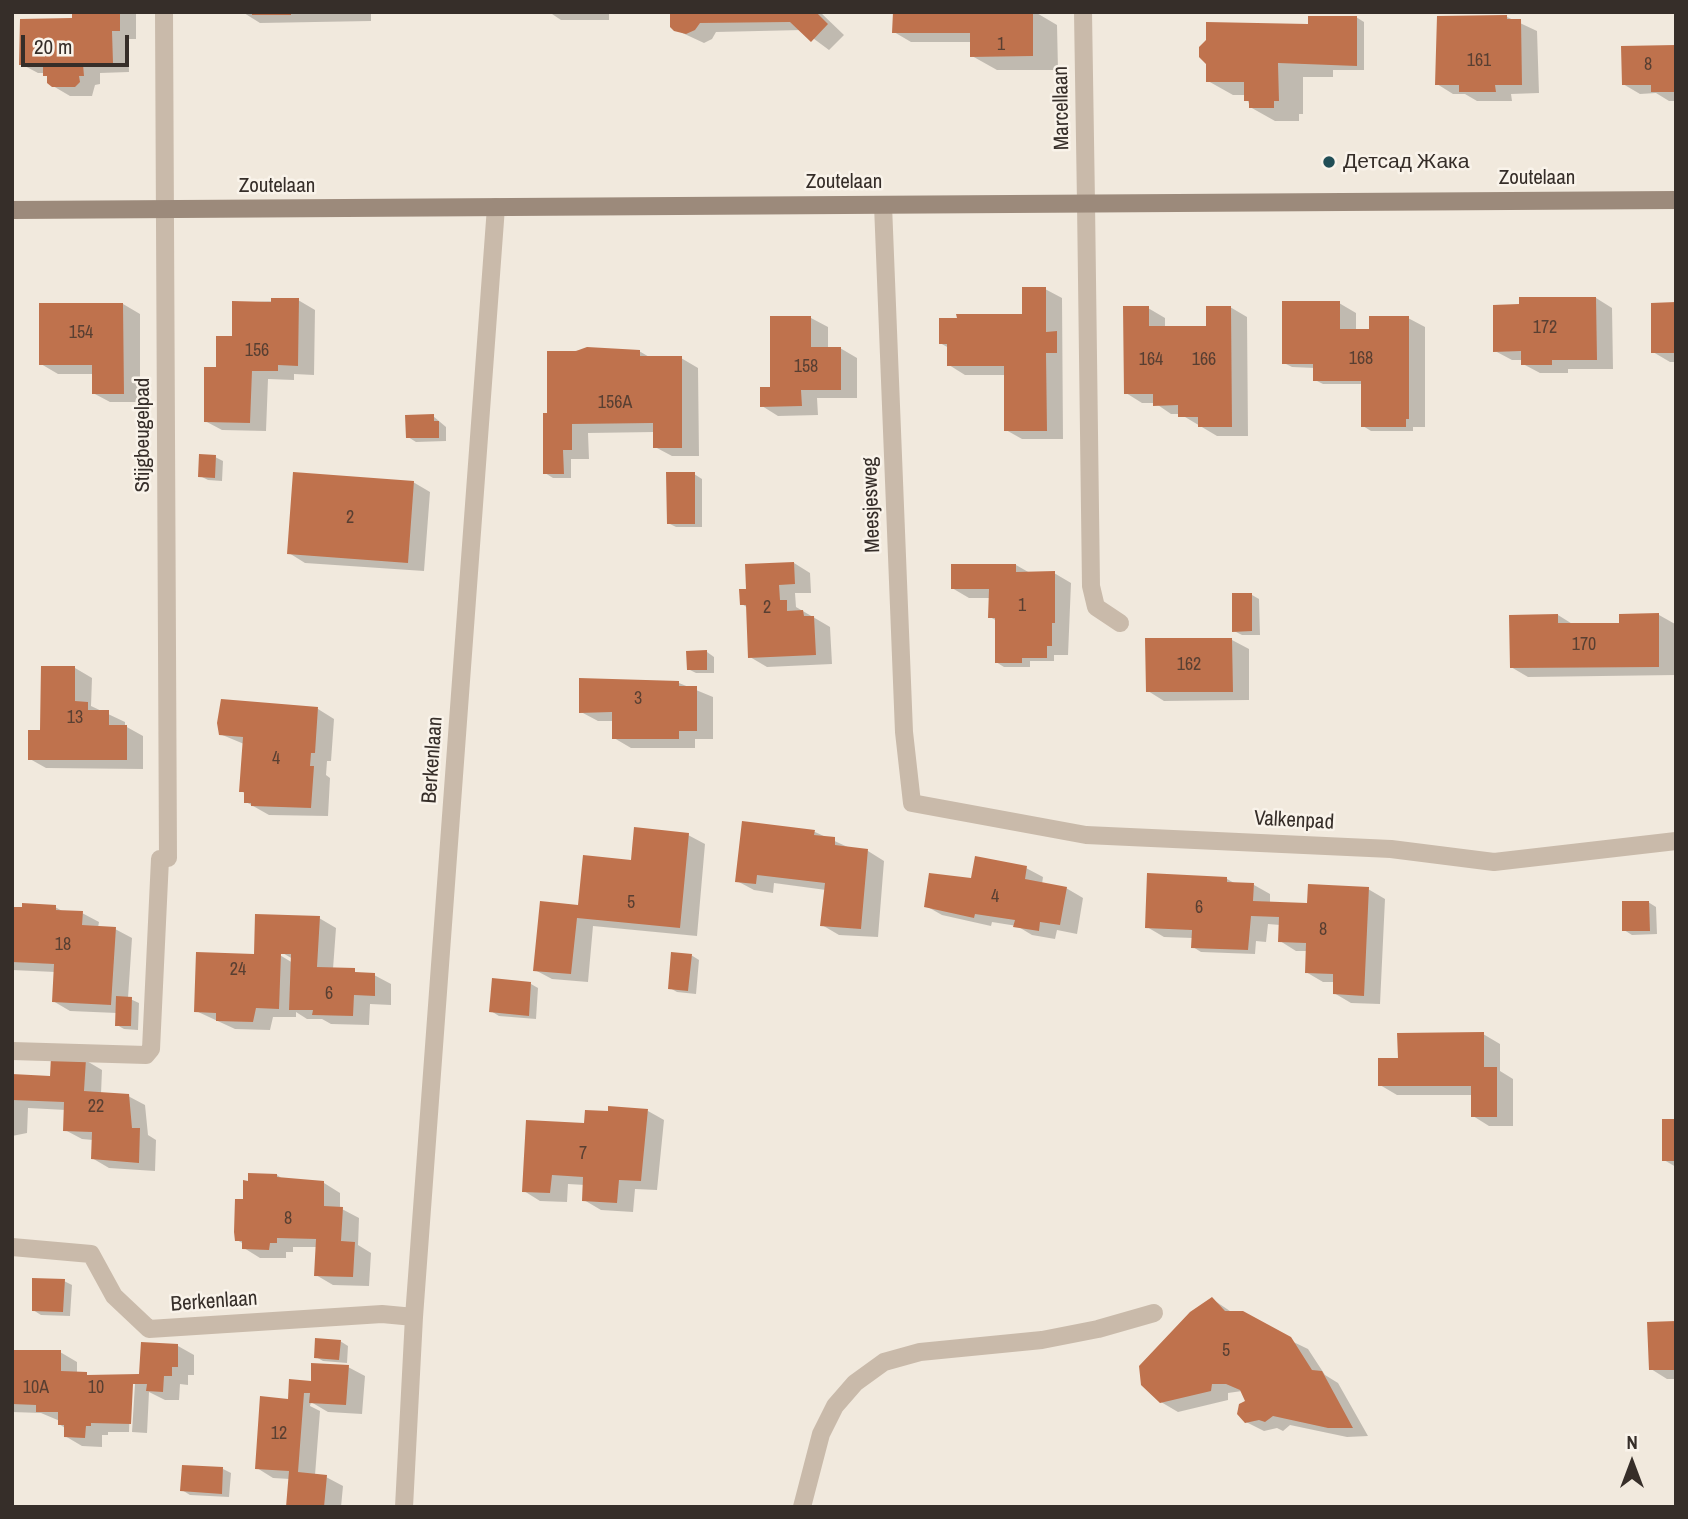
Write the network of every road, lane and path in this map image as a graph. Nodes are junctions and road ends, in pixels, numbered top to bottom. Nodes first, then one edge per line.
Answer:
1 (164, 12) edge
2 (1083, 12) edge
3 (1676, 200) edge
4 (1086, 203) junction
5 (883, 205) junction
6 (496, 207) junction
7 (165, 210) junction
8 (12, 211) edge
9 (1120, 623) dead end
10 (912, 803) joint
11 (1676, 841) edge
12 (12, 1051) edge
13 (12, 1247) edge
14 (1154, 1313) dead end
15 (414, 1317) junction
16 (404, 1507) edge
17 (802, 1507) edge

1 - 7 street, Stijgbeugelpad
2 - 4 street, Marcellaan
3 - 4 street, Zoutelaan
4 - 5 street, Zoutelaan
4 - 9 street, Marcellaan
5 - 6 street, Zoutelaan
5 - 10 street, Meesjesweg
6 - 7 street, Zoutelaan
6 - 15 street, Berkenlaan
7 - 8 street, Zoutelaan
7 - 12 street, Stijgbeugelpad
10 - 11 street, Valkenpad
13 - 15 street, Berkenlaan
14 - 17 street
15 - 16 street, Berkenlaan

